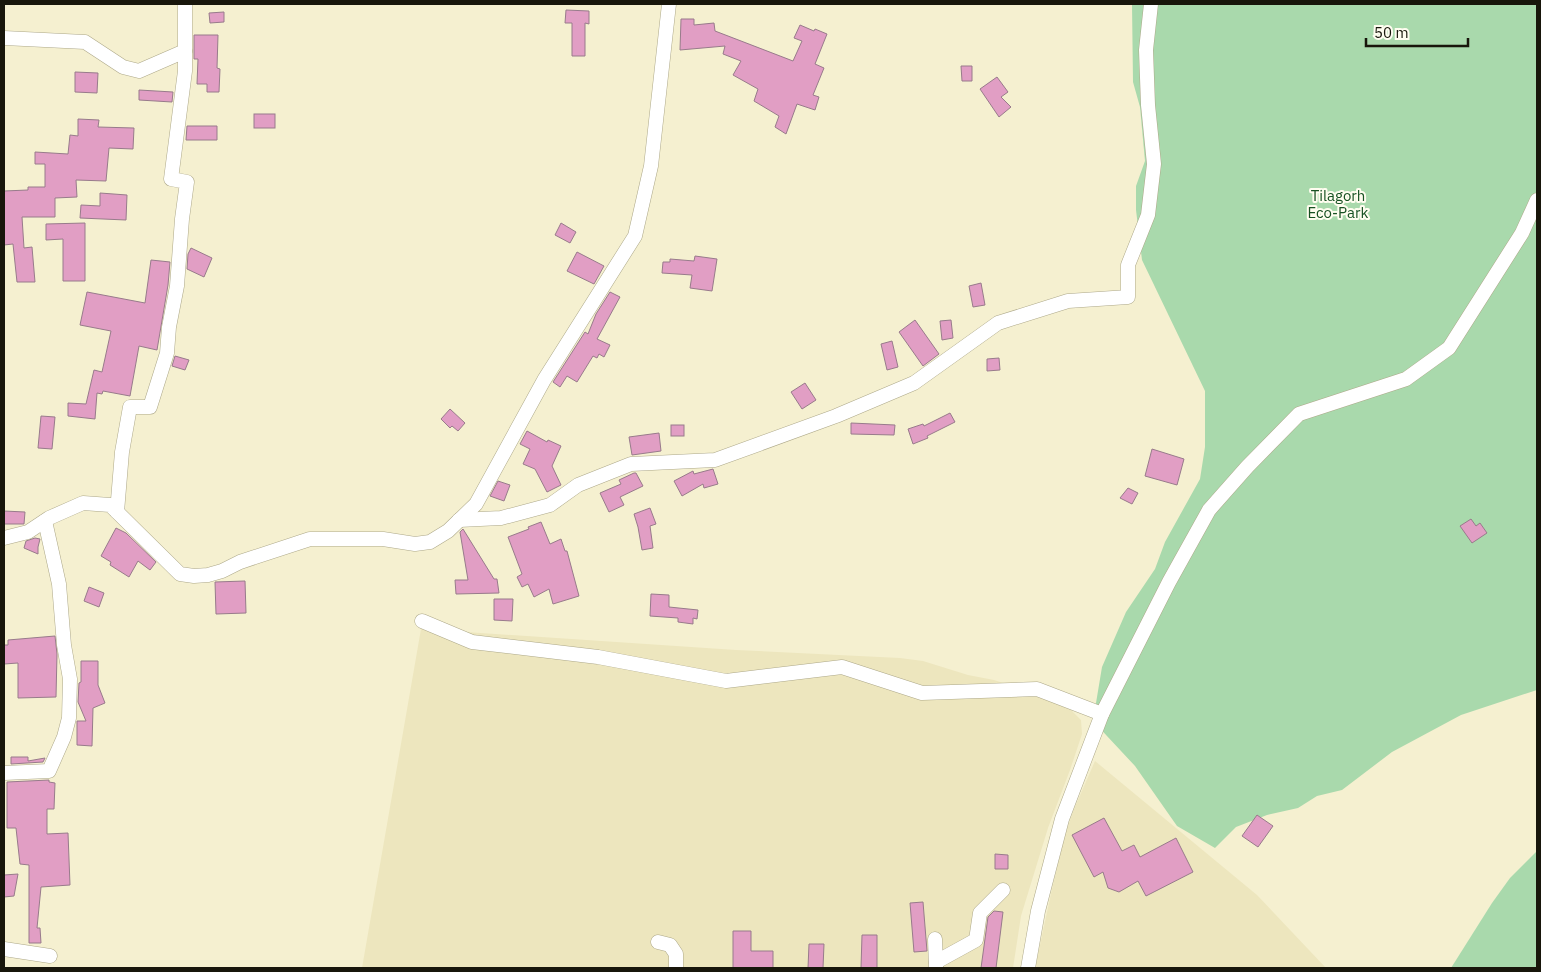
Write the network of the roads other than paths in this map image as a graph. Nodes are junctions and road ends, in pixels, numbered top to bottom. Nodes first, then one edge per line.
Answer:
1 (186, 4) edge
2 (669, 4) edge
3 (1151, 4) edge
4 (4, 38) edge
5 (186, 52) junction
6 (1537, 200) edge
7 (117, 512) junction
8 (459, 520) junction
9 (45, 521) junction
10 (4, 538) edge
11 (422, 621) dead end
12 (1102, 714) junction
13 (4, 773) edge
14 (1003, 890) dead end
15 (935, 938) dead end
16 (658, 942) dead end
17 (4, 949) edge
18 (50, 956) dead end
19 (936, 965) edge
20 (676, 968) edge
21 (1028, 968) edge

1 - 5 street
2 - 8 street
3 - 8 street
4 - 5 street
5 - 7 street
6 - 12 street
7 - 8 street
7 - 9 street
9 - 10 street
9 - 13 street
11 - 12 street
12 - 21 street
14 - 19 street
15 - 19 street
16 - 20 street
17 - 18 street

